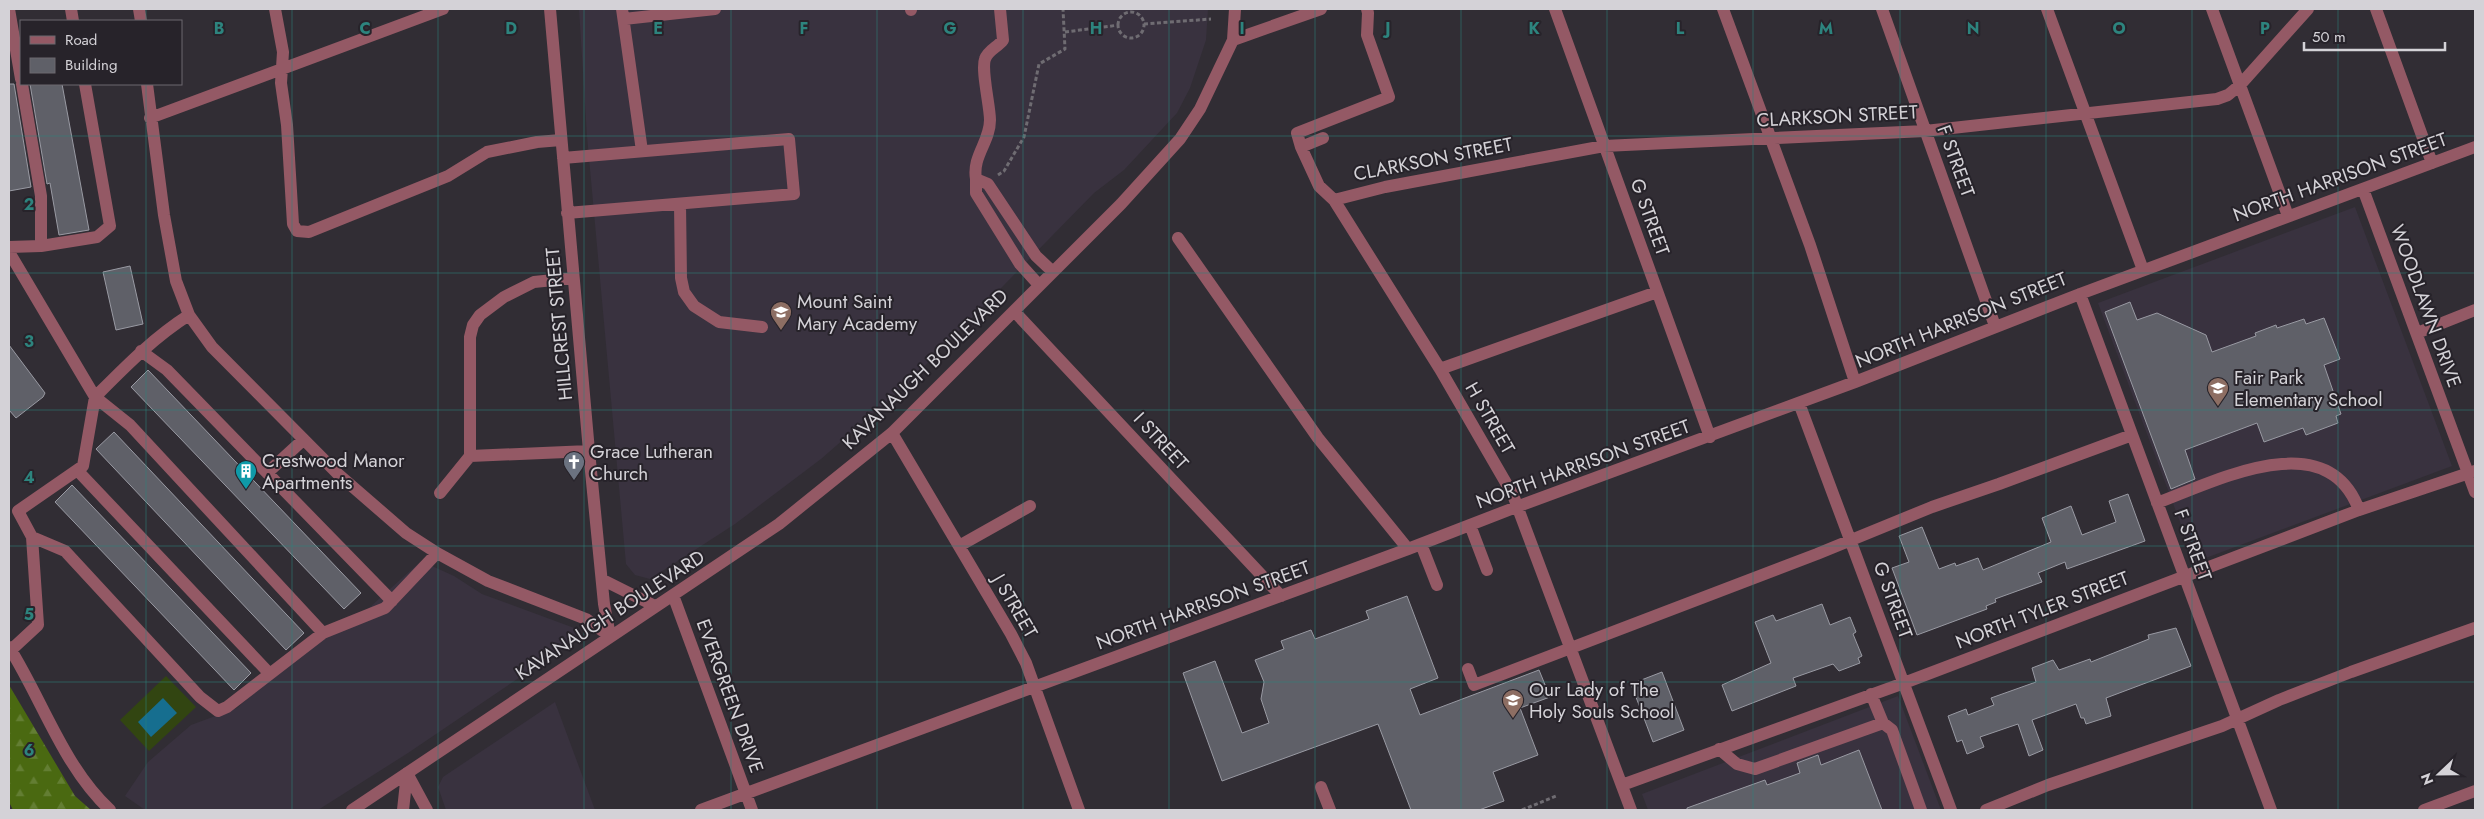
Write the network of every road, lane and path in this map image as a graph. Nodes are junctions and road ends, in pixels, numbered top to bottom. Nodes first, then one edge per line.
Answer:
1 (9, 9) edge
2 (275, 9) edge
3 (443, 9) edge
4 (550, 9) edge
5 (715, 9) edge
6 (1000, 9) edge
7 (1063, 9) edge
8 (1235, 9) edge
9 (1321, 9) edge
10 (1367, 9) edge
11 (1555, 9) edge
12 (1723, 9) edge
13 (1882, 9) edge
14 (2047, 9) edge
15 (2212, 9) edge
16 (2308, 9) edge
17 (2376, 9) edge
18 (623, 14) edge
19 (1212, 20) dead end
20 (1144, 24) junction
21 (1119, 25) junction
22 (1065, 32) junction
23 (1233, 40) junction
24 (282, 69) junction
25 (20, 73) edge
26 (22, 85) edge
27 (84, 85) edge
28 (147, 85) edge
29 (2240, 85) junction
30 (2086, 114) junction
31 (150, 118) junction
32 (1925, 131) junction
33 (1769, 137) junction
34 (1323, 138) dead end
35 (561, 140) junction
36 (1604, 146) junction
37 (1301, 147) junction
38 (2475, 147) edge
39 (642, 151) junction
40 (563, 158) junction
41 (2432, 163) junction
42 (976, 179) junction
43 (991, 179) dead end
44 (2363, 189) junction
45 (1334, 200) junction
46 (680, 204) junction
47 (567, 213) junction
48 (2288, 216) junction
49 (1178, 238) dead end
50 (42, 246) junction
51 (9, 247) edge
52 (9, 252) edge
53 (2143, 270) junction
54 (1053, 272) junction
55 (573, 278) junction
56 (1039, 285) junction
57 (1657, 292) junction
58 (2080, 294) junction
59 (2475, 310) edge
60 (1014, 311) junction
61 (188, 315) junction
62 (1995, 326) junction
63 (762, 327) dead end
64 (2416, 333) junction
65 (141, 351) junction
66 (1440, 369) junction
67 (1855, 382) junction
68 (95, 397) junction
69 (1799, 403) junction
70 (892, 433) junction
71 (2132, 435) junction
72 (1710, 437) junction
73 (304, 440) junction
74 (589, 451) junction
75 (470, 456) junction
76 (77, 470) junction
77 (2472, 472) edge
78 (267, 473) junction
79 (2475, 492) edge
80 (440, 493) dead end
81 (2157, 503) junction
82 (1030, 506) dead end
83 (1518, 506) junction
84 (14, 508) edge
85 (2359, 510) junction
86 (1470, 525) junction
87 (32, 537) junction
88 (1850, 540) junction
89 (1421, 544) junction
90 (958, 546) junction
91 (1408, 549) junction
92 (437, 553) junction
93 (1487, 570) dead end
94 (2184, 576) junction
95 (602, 580) junction
96 (1437, 585) dead end
97 (673, 595) junction
98 (1280, 596) junction
99 (392, 601) junction
100 (656, 606) junction
101 (2475, 628) edge
102 (323, 633) junction
103 (610, 636) junction
104 (1571, 647) junction
105 (10, 649) edge
106 (1468, 669) dead end
107 (269, 673) junction
108 (1904, 683) junction
109 (1033, 688) junction
110 (1871, 694) junction
111 (2237, 719) junction
112 (1883, 724) junction
113 (1719, 749) junction
114 (407, 773) junction
115 (1622, 785) junction
116 (1321, 787) dead end
117 (2475, 791) edge
118 (745, 792) junction
119 (1556, 796) dead end
120 (110, 810) edge
121 (352, 810) edge
122 (403, 810) edge
123 (427, 810) edge
124 (701, 810) edge
125 (752, 810) edge
126 (1079, 810) edge
127 (1330, 810) edge
128 (1522, 810) edge
129 (1631, 810) edge
130 (1921, 810) edge
131 (1951, 810) edge
132 (1986, 810) edge
133 (2271, 810) edge
134 (2424, 810) edge

1 - 25 street
2 - 24 street
3 - 24 street
4 - 35 street, HILLCREST STREET
5 - 18 street
6 - 42 street
7 - 22 path
8 - 23 street, KAVANAUGH BOULEVARD
9 - 23 street
10 - 37 street
11 - 36 street, G STREET
12 - 33 street
13 - 32 street, F STREET
14 - 30 street
15 - 29 street
16 - 29 street, CLARKSON STREET
17 - 41 street
18 - 39 street
19 - 20 path
20 - 21 path
20 - 21 path
21 - 22 path
22 - 43 path
23 - 54 street, KAVANAUGH BOULEVARD
24 - 31 street
24 - 35 street
26 - 50 street
27 - 50 street
28 - 31 street
29 - 30 street, CLARKSON STREET
29 - 48 street
30 - 32 street, CLARKSON STREET
30 - 53 street
31 - 61 street
32 - 33 street, CLARKSON STREET
32 - 62 street, F STREET
33 - 36 street, CLARKSON STREET
33 - 67 street
34 - 37 street
35 - 40 street, HILLCREST STREET
36 - 45 street, CLARKSON STREET
36 - 57 street, G STREET
37 - 45 street, H STREET
38 - 41 street, NORTH HARRISON STREET
39 - 40 street
39 - 46 street
40 - 47 street, HILLCREST STREET
41 - 44 street, NORTH HARRISON STREET
42 - 54 street
42 - 56 street
44 - 48 street, NORTH HARRISON STREET
44 - 64 street, WOODLAWN DRIVE
45 - 66 street, H STREET
46 - 47 street
46 - 63 street
47 - 55 street, HILLCREST STREET
48 - 53 street, NORTH HARRISON STREET
49 - 91 street
50 - 51 street
52 - 68 street
53 - 58 street, NORTH HARRISON STREET
54 - 56 street, KAVANAUGH BOULEVARD
55 - 74 street, HILLCREST STREET
55 - 75 street
56 - 60 street, KAVANAUGH BOULEVARD
57 - 66 street
57 - 72 street, G STREET
58 - 62 street, NORTH HARRISON STREET
58 - 71 street, F STREET
59 - 64 street
60 - 70 street, KAVANAUGH BOULEVARD
60 - 98 street, I STREET
61 - 65 street
61 - 73 street
62 - 67 street, NORTH HARRISON STREET
64 - 77 street, WOODLAWN DRIVE
65 - 68 street
65 - 78 street
66 - 83 street, H STREET
67 - 69 street, NORTH HARRISON STREET
68 - 76 street
68 - 102 street
69 - 72 street, NORTH HARRISON STREET
69 - 88 street, G STREET
70 - 90 street, J STREET
70 - 97 street, KAVANAUGH BOULEVARD
71 - 81 street, F STREET
71 - 88 street
72 - 83 street, NORTH HARRISON STREET
73 - 78 street
73 - 92 street
74 - 75 street
74 - 95 street, HILLCREST STREET
75 - 80 street
76 - 84 street
76 - 107 street
77 - 79 street, WOODLAWN DRIVE
77 - 85 street, NORTH TYLER STREET
78 - 99 street
81 - 85 street
81 - 94 street, F STREET
82 - 90 street
83 - 86 street, NORTH HARRISON STREET
83 - 104 street, H STREET
84 - 87 street
85 - 94 street, NORTH TYLER STREET
86 - 89 street, NORTH HARRISON STREET
86 - 93 street
87 - 105 street
87 - 107 street
88 - 104 street
88 - 108 street, G STREET
89 - 91 street, NORTH HARRISON STREET
89 - 96 street
90 - 109 street, J STREET
91 - 98 street, NORTH HARRISON STREET
92 - 99 street
92 - 103 street
94 - 108 street, NORTH TYLER STREET
94 - 111 street, F STREET
95 - 100 street
95 - 103 street, HILLCREST STREET
97 - 100 street, KAVANAUGH BOULEVARD
97 - 118 street, EVERGREEN DRIVE
98 - 109 street, NORTH HARRISON STREET
99 - 102 street
100 - 103 street, KAVANAUGH BOULEVARD
101 - 111 street
102 - 107 street
103 - 114 street, KAVANAUGH BOULEVARD
104 - 106 street
104 - 115 street, H STREET
105 - 120 street
108 - 110 street, NORTH TYLER STREET
108 - 131 street, G STREET
109 - 118 street, NORTH HARRISON STREET
109 - 126 street, J STREET
110 - 112 street
110 - 113 street, NORTH TYLER STREET
111 - 132 street
111 - 133 street, F STREET
112 - 113 street
112 - 130 street
113 - 115 street, NORTH TYLER STREET
114 - 121 street, KAVANAUGH BOULEVARD
114 - 122 street
114 - 123 street
115 - 129 street, H STREET
116 - 127 street
117 - 134 street
118 - 124 street, NORTH HARRISON STREET
118 - 125 street, EVERGREEN DRIVE
119 - 128 path

